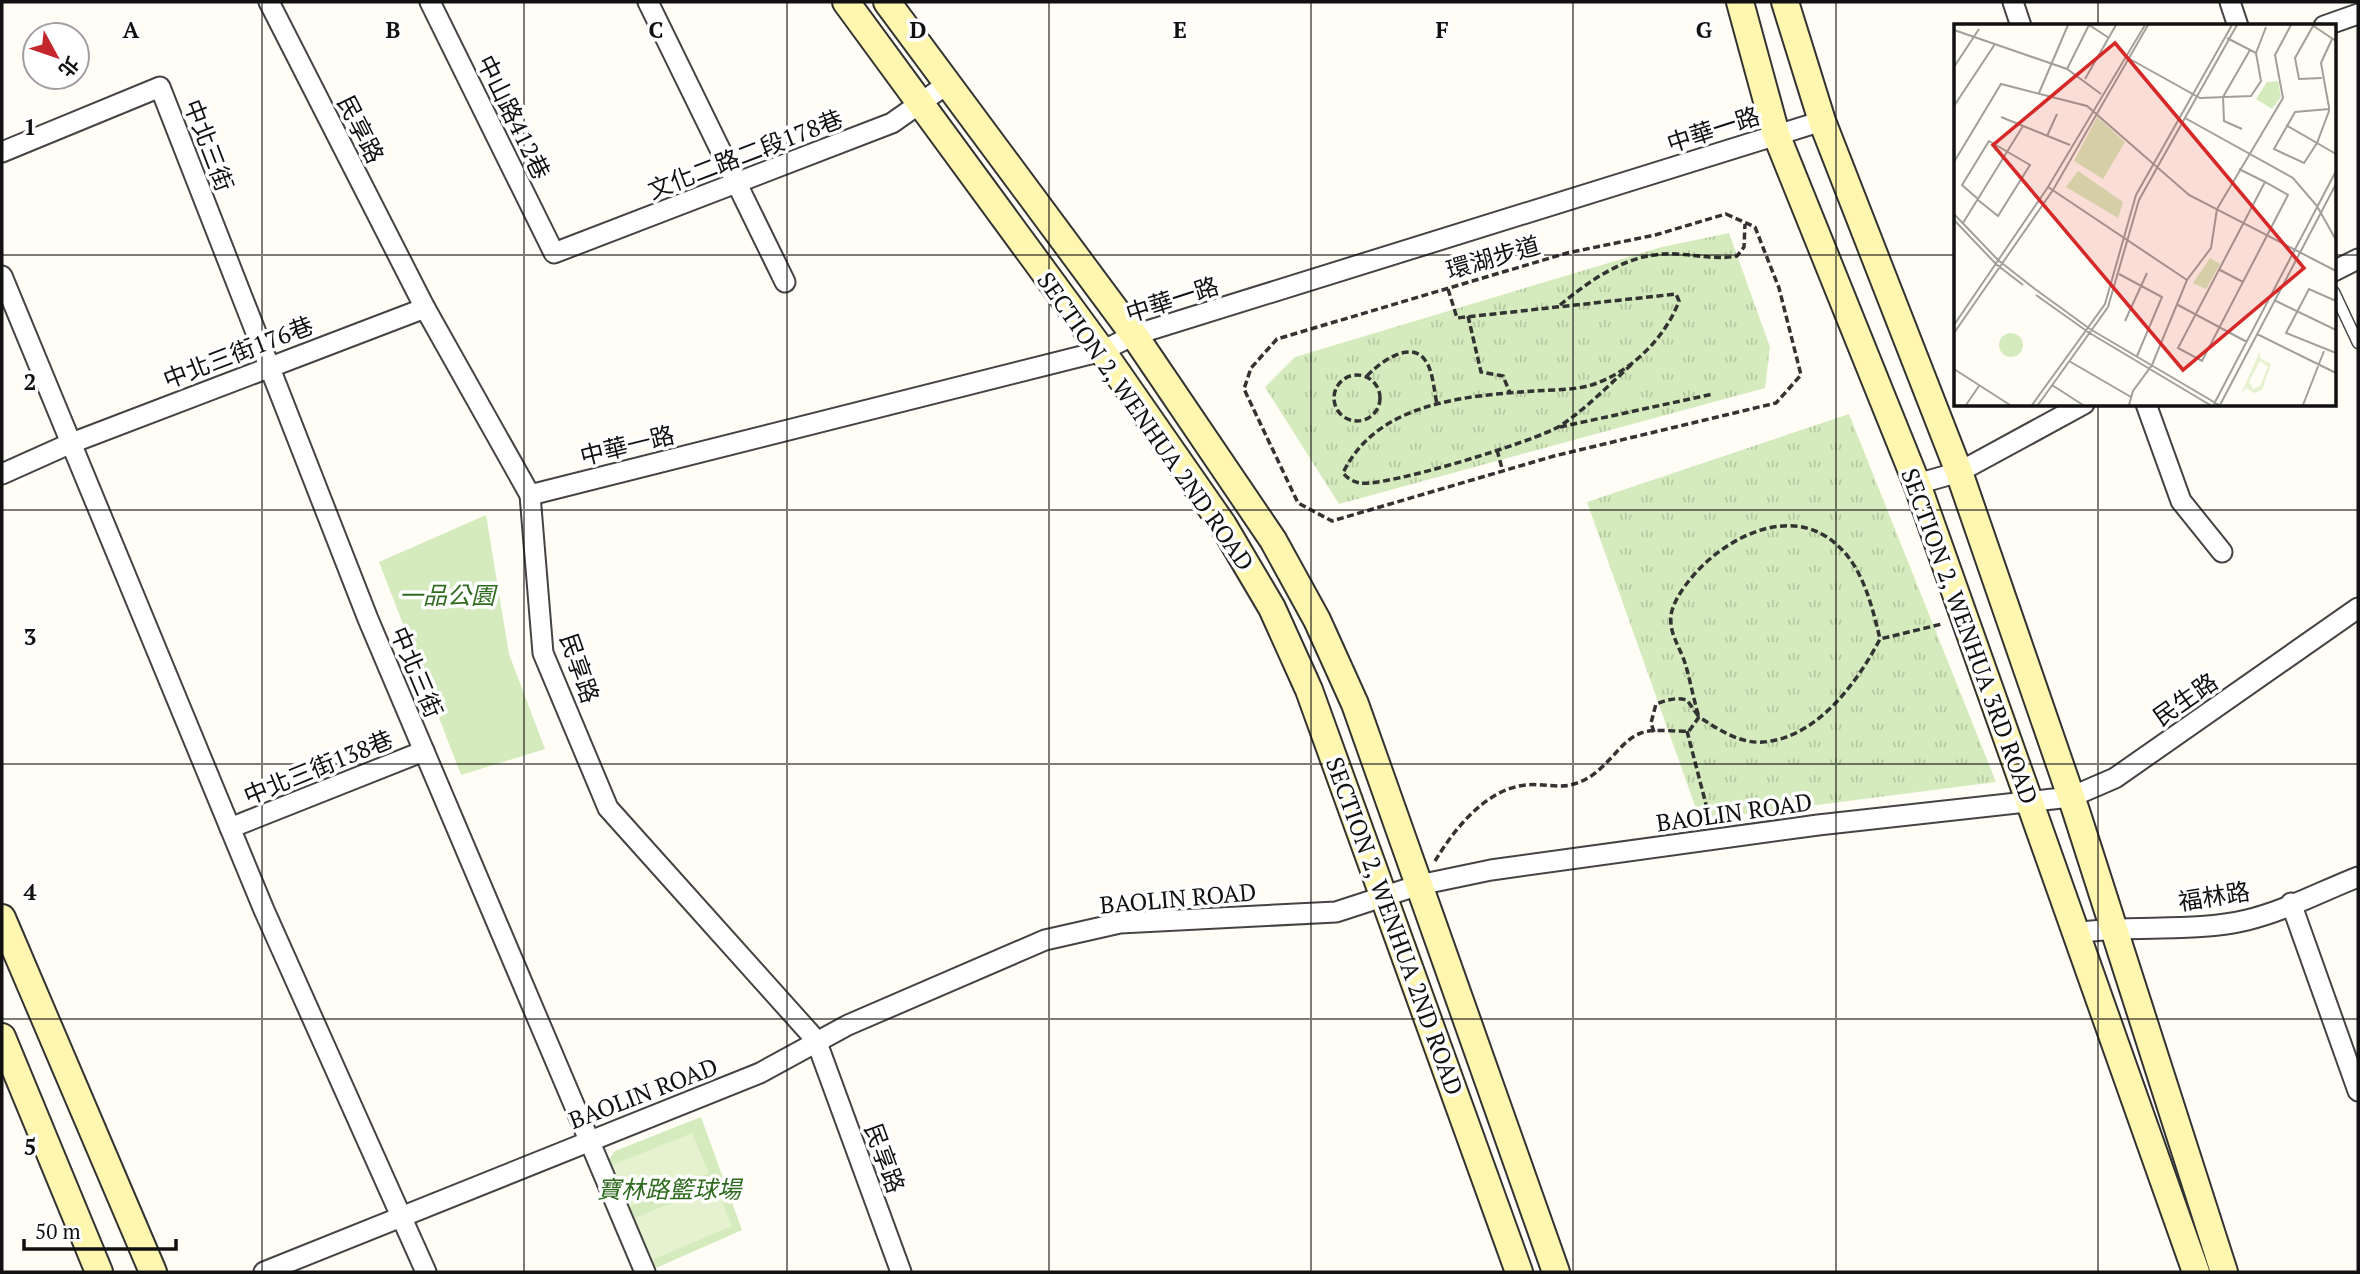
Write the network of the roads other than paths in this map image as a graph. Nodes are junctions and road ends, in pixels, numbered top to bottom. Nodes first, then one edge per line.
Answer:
1 (268, 2) edge
2 (430, 2) edge
3 (648, 2) edge
4 (846, 2) edge
5 (887, 2) edge
6 (1740, 2) edge
7 (1786, 2) edge
8 (2012, 2) edge
9 (2230, 2) edge
10 (2358, 13) edge
11 (2020, 24) edge
12 (2237, 24) edge
13 (2329, 24) edge
14 (946, 85) junction
15 (920, 104) junction
16 (1822, 121) junction
17 (1776, 134) junction
18 (2, 152) edge
19 (738, 183) junction
20 (554, 253) joint
21 (2358, 259) edge
22 (2336, 270) edge
23 (2, 276) edge
24 (785, 282) dead end
25 (2336, 296) edge
26 (425, 308) junction
27 (1134, 335) junction
28 (2358, 343) edge
29 (1102, 351) junction
30 (269, 366) junction
31 (2080, 406) edge
32 (2147, 406) edge
33 (69, 444) junction
34 (1959, 471) junction
35 (2, 474) edge
36 (1917, 484) junction
37 (530, 495) junction
38 (2222, 552) dead end
39 (2358, 608) edge
40 (424, 751) junction
41 (2071, 797) junction
42 (2028, 800) junction
43 (230, 828) junction
44 (2358, 877) edge
45 (1419, 885) junction
46 (1385, 894) junction
47 (2291, 903) junction
48 (2, 919) edge
49 (2113, 927) junction
50 (2075, 933) junction
51 (2, 1037) edge
52 (816, 1040) junction
53 (2358, 1091) edge
54 (588, 1140) junction
55 (403, 1215) junction
56 (2217, 1270) edge
57 (99, 1272) edge
58 (153, 1272) edge
59 (264, 1272) edge
60 (426, 1272) edge
61 (645, 1272) edge
62 (901, 1272) edge
63 (1519, 1272) edge
64 (1556, 1272) edge
65 (2196, 1272) edge

1 - 26 street, 民享路
2 - 20 street, 中山路412巷
3 - 19 street
4 - 15 street, SECTION 2, WENHUA 2ND ROAD
5 - 14 street, SECTION 2, WENHUA 2ND ROAD
6 - 17 street, SECTION 2, WENHUA 3RD ROAD
7 - 16 street, SECTION 2, WENHUA 3RD ROAD
8 - 11 street
9 - 12 street
10 - 13 street
14 - 15 street, 文化二路二段178巷
14 - 27 street, SECTION 2, WENHUA 2ND ROAD
15 - 19 street, 文化二路二段178巷
15 - 29 street, SECTION 2, WENHUA 2ND ROAD
16 - 17 street, 中華一路
16 - 34 street, SECTION 2, WENHUA 3RD ROAD
17 - 27 street, 中華一路
17 - 36 street, SECTION 2, WENHUA 3RD ROAD
18 - 30 street, 中北三街
19 - 20 street, 文化二路二段178巷
19 - 24 street
21 - 22 street
23 - 33 street
25 - 28 lane
26 - 30 street, 中北三街176巷
26 - 37 street, 民享路
27 - 29 street, 中華一路
27 - 45 street, SECTION 2, WENHUA 2ND ROAD
29 - 37 street, 中華一路
29 - 46 street, SECTION 2, WENHUA 2ND ROAD
30 - 33 street, 中北三街176巷
30 - 40 street, 中北三街
31 - 34 street
32 - 38 street
33 - 35 street, 中北三街176巷
33 - 43 street
34 - 36 street
34 - 41 street, SECTION 2, WENHUA 3RD ROAD
36 - 42 street, SECTION 2, WENHUA 3RD ROAD
37 - 52 street, 民享路
39 - 41 street, 民生路
40 - 43 street, 中北三街138巷
40 - 54 street, 中北三街
41 - 42 street, 民生路
41 - 49 street, SECTION 2, WENHUA 3RD ROAD
42 - 45 street, BAOLIN ROAD
42 - 50 street, SECTION 2, WENHUA 3RD ROAD
43 - 55 street
44 - 47 street, 福林路
45 - 46 street, BAOLIN ROAD
45 - 64 street, SECTION 2, WENHUA 2ND ROAD
46 - 52 street, BAOLIN ROAD
46 - 63 street, SECTION 2, WENHUA 2ND ROAD
47 - 49 street, 福林路
47 - 53 street
48 - 58 street
49 - 50 street, 福林路
49 - 56 street, SECTION 2, WENHUA 3RD ROAD
50 - 65 street, SECTION 2, WENHUA 3RD ROAD
51 - 57 street
52 - 54 street, BAOLIN ROAD
52 - 62 street, 民享路
54 - 55 street, BAOLIN ROAD
54 - 61 street, 中北三街
55 - 59 street, BAOLIN ROAD
55 - 60 street

